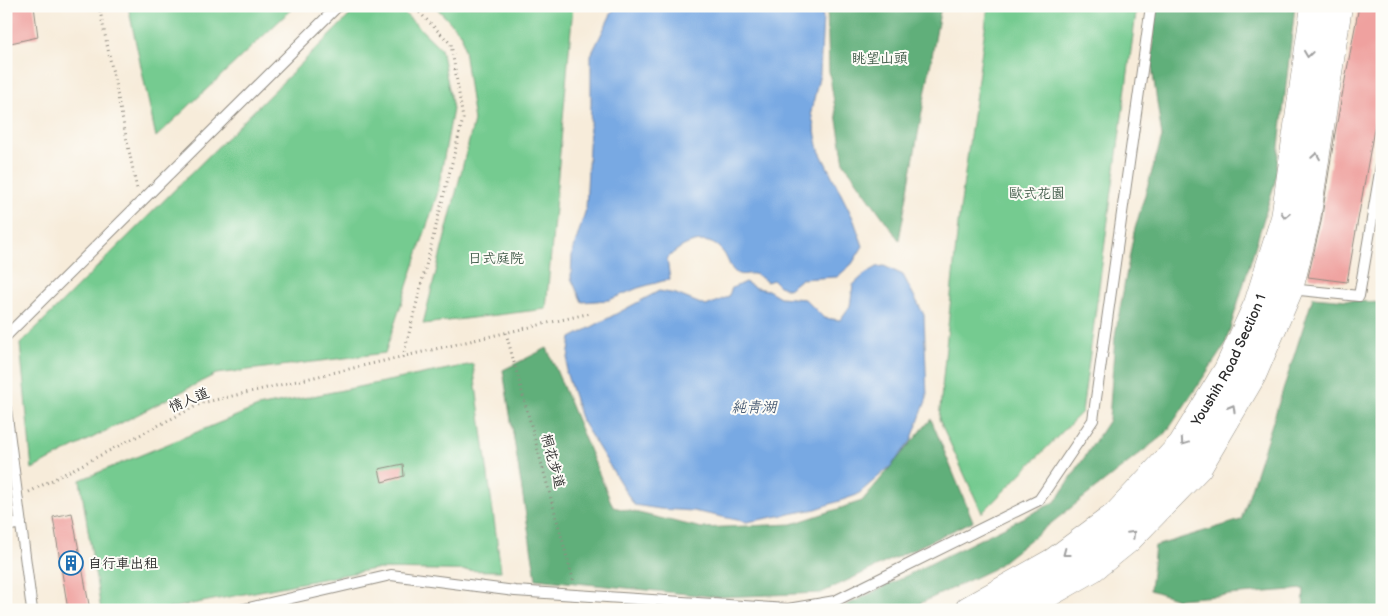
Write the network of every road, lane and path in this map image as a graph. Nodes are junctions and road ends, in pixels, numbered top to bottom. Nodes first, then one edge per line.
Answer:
1 (99, 6) edge
2 (338, 6) edge
3 (413, 6) edge
4 (1150, 6) edge
5 (1315, 6) edge
6 (1338, 6) edge
7 (1382, 160) edge
8 (140, 204) junction
9 (1289, 289) junction
10 (591, 313) dead end
11 (506, 333) junction
12 (6, 336) edge
13 (403, 357) junction
14 (6, 409) edge
15 (18, 498) junction
16 (21, 523) junction
17 (6, 526) edge
18 (578, 595) junction
19 (32, 610) edge
20 (240, 610) edge
21 (969, 610) edge
22 (1019, 610) edge

1 - 8 path
2 - 8 lane
3 - 13 path
4 - 18 lane
5 -> 21 street, Youshih Road Section 1
9 -> 6 street, Youshih Road Section 1
7 - 9 lane
8 - 12 lane
22 -> 9 street, Youshih Road Section 1
10 - 11 path, 情人道
11 - 13 path, 情人道
11 - 18 path, 桐花步道
13 - 15 path, 情人道
14 - 15 lane
15 - 16 lane
16 - 17 lane
16 - 19 lane
18 - 20 lane

